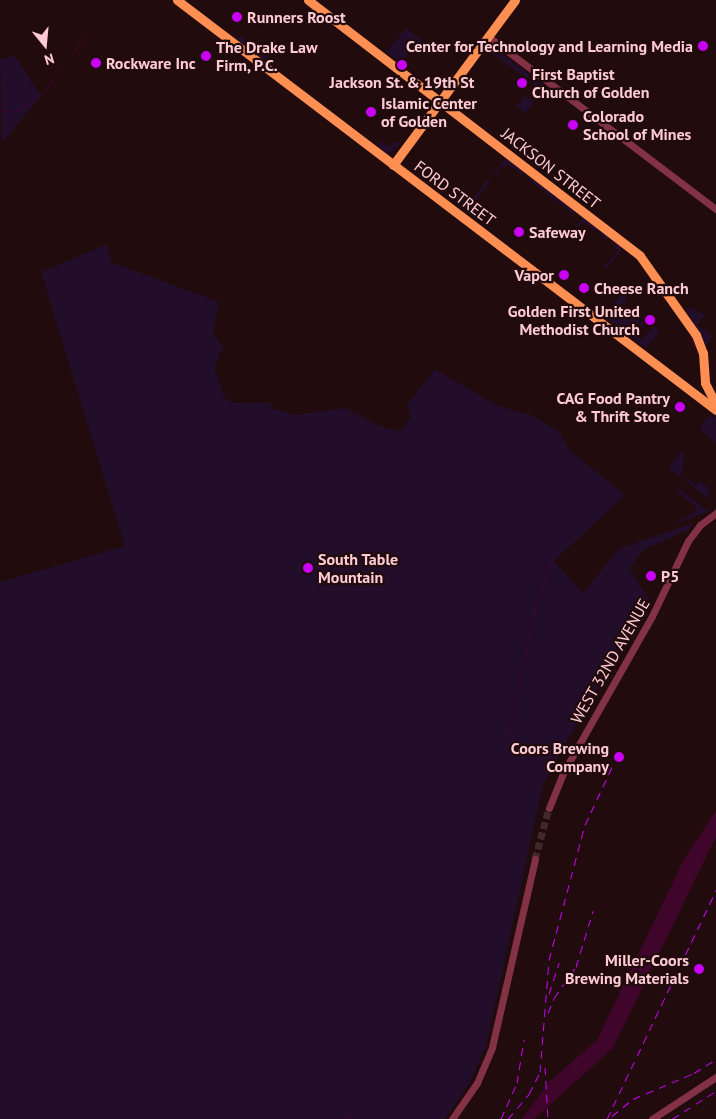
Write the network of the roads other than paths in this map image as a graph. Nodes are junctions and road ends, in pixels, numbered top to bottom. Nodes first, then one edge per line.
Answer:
1 (177, 0) edge
2 (308, 0) edge
3 (515, 0) edge
4 (522, 0) edge
5 (489, 37) junction
6 (441, 101) junction
7 (393, 165) junction
8 (716, 209) edge
9 (672, 377) junction
10 (715, 403) edge
11 (716, 410) edge
12 (716, 513) edge
13 (549, 808) tunnel mouth
14 (535, 859) tunnel mouth
15 (716, 1077) edge
16 (452, 1119) edge
17 (652, 1119) edge

1 - 7 main road, FORD STREET
2 - 6 main road, JACKSON STREET
3 - 5 main road
4 - 5 main road
5 - 6 main road
5 - 8 street
6 - 7 main road
6 - 10 main road, JACKSON STREET
7 - 9 main road, FORD STREET
9 - 10 main road
9 - 11 main road, FORD STREET
12 - 13 street, WEST 32ND AVENUE
14 - 16 street
15 - 17 street

